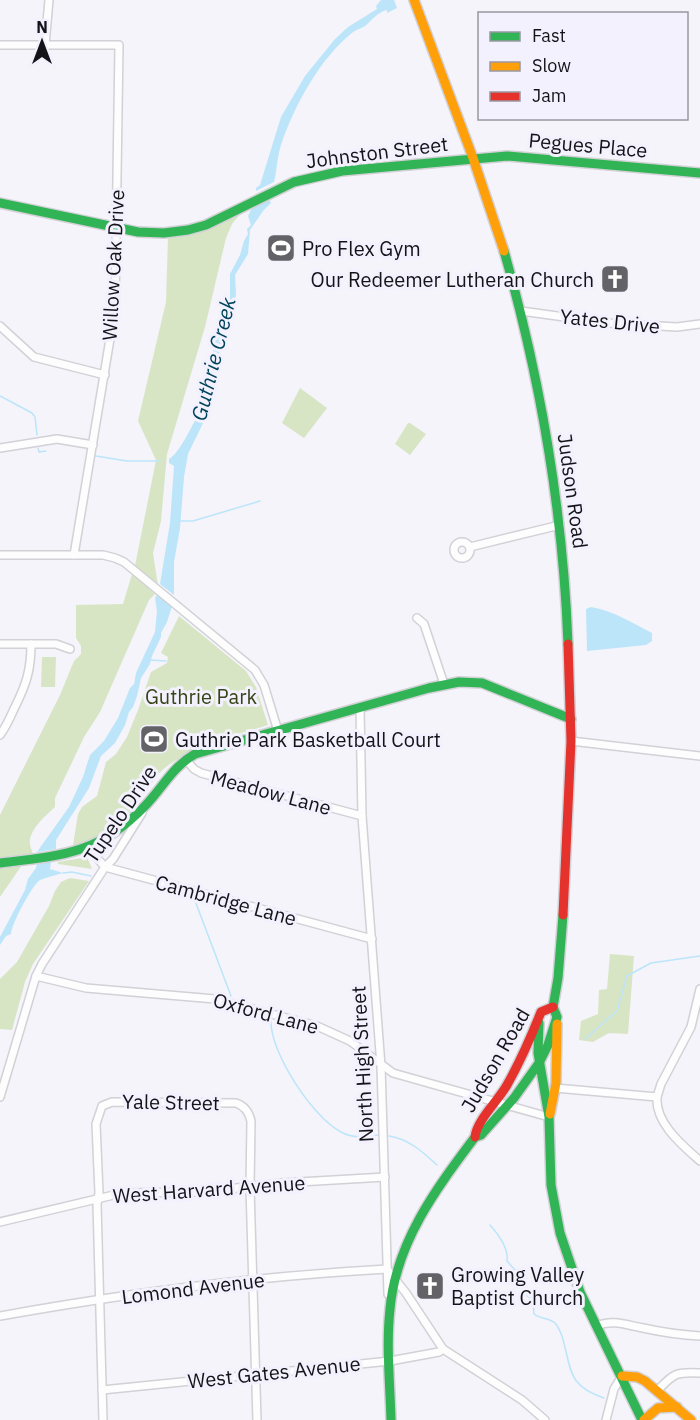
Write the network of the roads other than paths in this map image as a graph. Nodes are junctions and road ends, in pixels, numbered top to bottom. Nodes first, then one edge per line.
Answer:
1 (49, 0) edge
2 (414, 0) edge
3 (0, 45) edge
4 (45, 45) junction
5 (473, 158) junction
6 (700, 173) edge
7 (0, 203) edge
8 (117, 228) junction
9 (521, 311) junction
10 (699, 325) edge
11 (0, 326) edge
12 (700, 335) edge
13 (105, 375) junction
14 (93, 445) junction
15 (0, 448) edge
16 (560, 525) junction
17 (470, 548) dead end
18 (0, 555) edge
19 (74, 555) junction
20 (417, 618) dead end
21 (0, 644) edge
22 (31, 644) junction
23 (70, 649) dead end
24 (444, 684) junction
25 (360, 707) junction
26 (571, 719) junction
27 (278, 731) junction
28 (0, 735) edge
29 (572, 741) junction
30 (700, 756) edge
31 (186, 760) junction
32 (147, 803) junction
33 (362, 816) junction
34 (92, 847) junction
35 (0, 863) edge
36 (105, 867) junction
37 (372, 939) junction
38 (36, 976) junction
39 (700, 988) edge
40 (553, 1007) junction
41 (541, 1012) junction
42 (557, 1017) junction
43 (539, 1063) junction
44 (381, 1066) junction
45 (555, 1088) junction
46 (0, 1097) edge
47 (657, 1097) junction
48 (496, 1102) junction
49 (507, 1106) junction
50 (549, 1117) junction
51 (475, 1137) junction
52 (700, 1161) edge
53 (385, 1178) junction
54 (250, 1188) junction
55 (98, 1198) junction
56 (0, 1222) edge
57 (387, 1269) junction
58 (395, 1279) junction
59 (252, 1280) junction
60 (100, 1300) junction
61 (0, 1316) edge
62 (390, 1323) junction
63 (596, 1326) junction
64 (700, 1336) edge
65 (443, 1349) junction
66 (390, 1360) junction
67 (700, 1373) edge
68 (256, 1374) junction
69 (622, 1376) junction
70 (102, 1390) junction
71 (657, 1390) junction
72 (676, 1407) junction
73 (103, 1420) edge
74 (256, 1420) edge
75 (391, 1420) edge
76 (545, 1420) edge
77 (606, 1420) edge
78 (643, 1420) edge
79 (691, 1420) edge

1 - 4 street
2 - 5 street, Judson Road
3 - 4 street
4 - 8 street, Willow Oak Drive
5 - 6 street, Pegues Place
5 - 8 street, Johnston Street
5 - 9 street, Judson Road
7 - 8 street, Johnston Street
8 - 13 street, Willow Oak Drive
9 - 10 street, Yates Drive
9 - 16 street, Judson Road
10 - 12 street
11 - 13 street
13 - 14 street, Willow Oak Drive
14 - 15 street
14 - 19 street, Willow Oak Drive
16 - 17 street
16 - 26 street, Judson Road
18 - 19 street
19 - 27 street
20 - 24 street
21 - 22 street
22 - 23 street
22 - 28 street
24 - 25 street, Tupelo Drive
24 - 26 street, Tupelo Drive
25 - 27 street, Tupelo Drive
25 - 33 street, North High Street
26 - 29 street, Judson Road
27 - 31 street, Tupelo Drive
29 - 30 street
29 - 40 street, Judson Road
31 - 32 street, Tupelo Drive
31 - 33 street, Meadow Lane
32 - 34 street
32 - 36 street, Tupelo Drive
33 - 37 street, North High Street
34 - 35 street
34 - 36 street
36 - 37 street, Cambridge Lane
36 - 38 street, Tupelo Drive
37 - 44 street, North High Street
38 - 44 street, Oxford Lane
38 - 46 street, Tupelo Drive
39 - 47 street
40 - 41 street, Judson Road
40 - 42 street, Judson Road
41 - 43 street
41 - 48 street, Judson Road
42 - 43 street, Judson Road
42 - 45 street
43 - 49 street, Judson Road
43 - 50 street
44 - 48 street, Oxford Lane
44 - 53 street, North High Street
45 - 47 street
45 - 50 street
47 - 52 street
48 - 49 street, Oxford Lane
48 - 51 street, Judson Road
49 - 50 street, Oxford Lane
49 - 51 street, Judson Road
50 - 63 street
51 - 58 street, Judson Road
53 - 54 street, West Harvard Avenue
53 - 57 street, North High Street
54 - 55 street, West Harvard Avenue
54 - 55 street, Yale Street
54 - 59 street
55 - 56 street, West Harvard Avenue
55 - 60 street
57 - 58 street
57 - 59 street, Lomond Avenue
57 - 62 street, North High Street
58 - 62 street, Judson Road
58 - 65 street
59 - 60 street, Lomond Avenue
59 - 68 street
60 - 61 street, Lomond Avenue
60 - 70 street
62 - 66 street, North High Street
63 - 64 street
63 - 69 street
65 - 66 street, West Gates Avenue
65 - 76 street
66 - 68 street, West Gates Avenue
66 - 75 street, North High Street
67 - 71 street
68 - 70 street, West Gates Avenue
68 - 74 street
69 - 71 street
69 - 77 street
69 - 78 street
70 - 73 street
71 - 72 street
72 - 78 street
72 - 79 street

